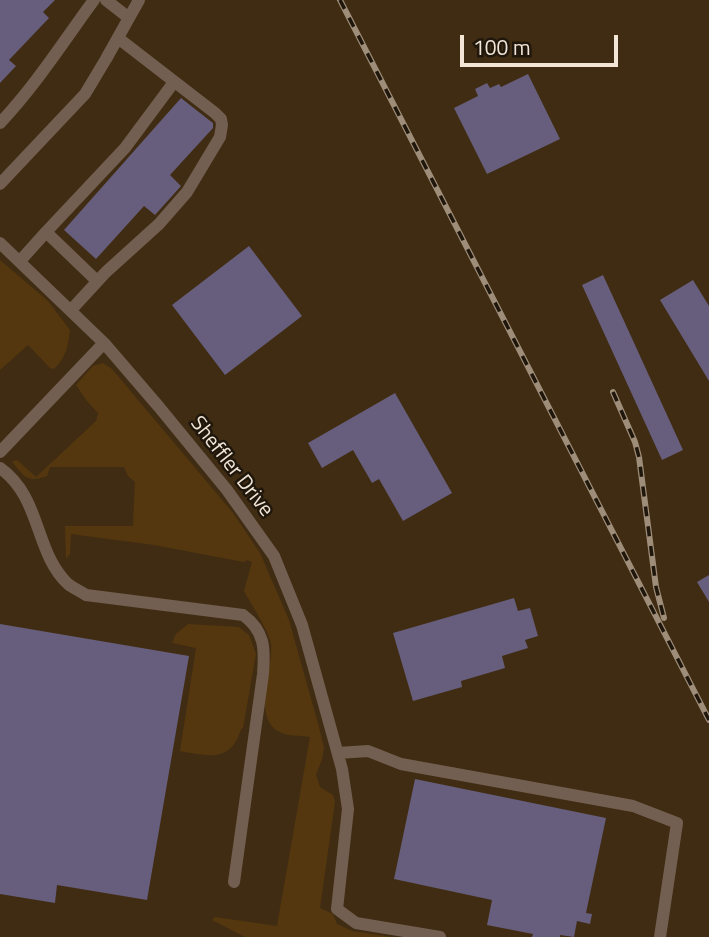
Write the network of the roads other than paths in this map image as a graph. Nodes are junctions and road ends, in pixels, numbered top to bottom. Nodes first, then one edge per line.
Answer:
1 (94, 0) edge
2 (106, 0) edge
3 (139, 0) edge
4 (129, 18) junction
5 (118, 38) junction
6 (174, 82) junction
7 (0, 123) edge
8 (0, 184) edge
9 (46, 232) junction
10 (0, 243) edge
11 (20, 261) junction
12 (97, 281) junction
13 (71, 310) junction
14 (104, 343) junction
15 (0, 452) edge
16 (0, 468) edge
17 (338, 753) junction
18 (234, 882) dead end
19 (440, 937) edge
20 (660, 937) edge

1 - 7 street
2 - 4 street
3 - 4 street
4 - 5 street
5 - 6 street
5 - 8 street
6 - 9 street
6 - 12 street
9 - 11 street
9 - 12 street
10 - 11 street, Sheffler Drive
11 - 13 street, Sheffler Drive
12 - 13 street
13 - 14 street, Sheffler Drive
14 - 15 street
14 - 17 street, Sheffler Drive
16 - 18 street
17 - 19 street, Sheffler Drive
17 - 20 street

